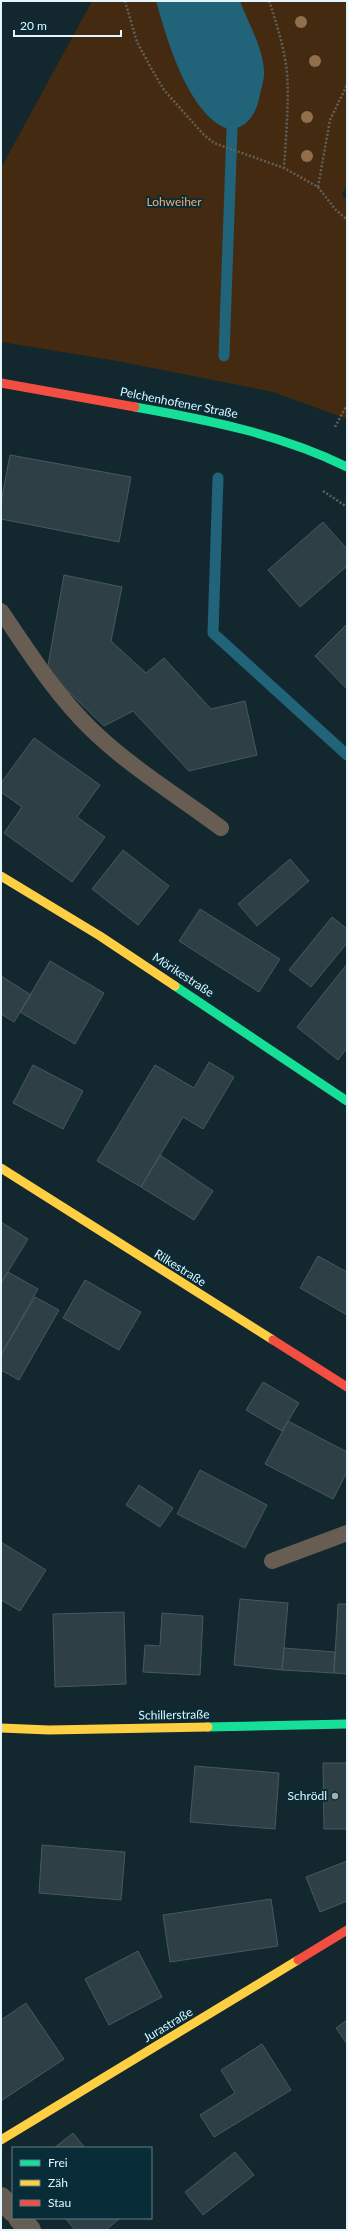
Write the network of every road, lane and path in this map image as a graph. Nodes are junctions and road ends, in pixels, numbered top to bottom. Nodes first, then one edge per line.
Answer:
1 (125, 1) edge
2 (269, 1) edge
3 (347, 85) edge
4 (284, 168) junction
5 (318, 188) junction
6 (347, 220) edge
7 (1, 383) edge
8 (347, 467) edge
9 (1, 611) edge
10 (221, 828) dead end
11 (1, 876) edge
12 (347, 1101) edge
13 (1, 1168) edge
14 (347, 1387) edge
15 (347, 1533) edge
16 (272, 1561) dead end
17 (347, 1724) edge
18 (1, 1728) edge
19 (347, 1930) edge
20 (1, 2140) edge
21 (1, 2198) edge
22 (12, 2211) edge
23 (20, 2219) edge
24 (30, 2230) edge

1 - 4 path
2 - 4 path
3 - 5 path
4 - 5 path
5 - 6 path
7 - 8 street, Pelchenhofener Straße
9 - 10 lane
11 - 12 street, Mörikestraße
13 - 14 street, Rilkestraße
15 - 16 lane
17 - 18 street, Schillerstraße
19 - 20 street, Jurastraße
21 - 22 street
23 - 24 street

